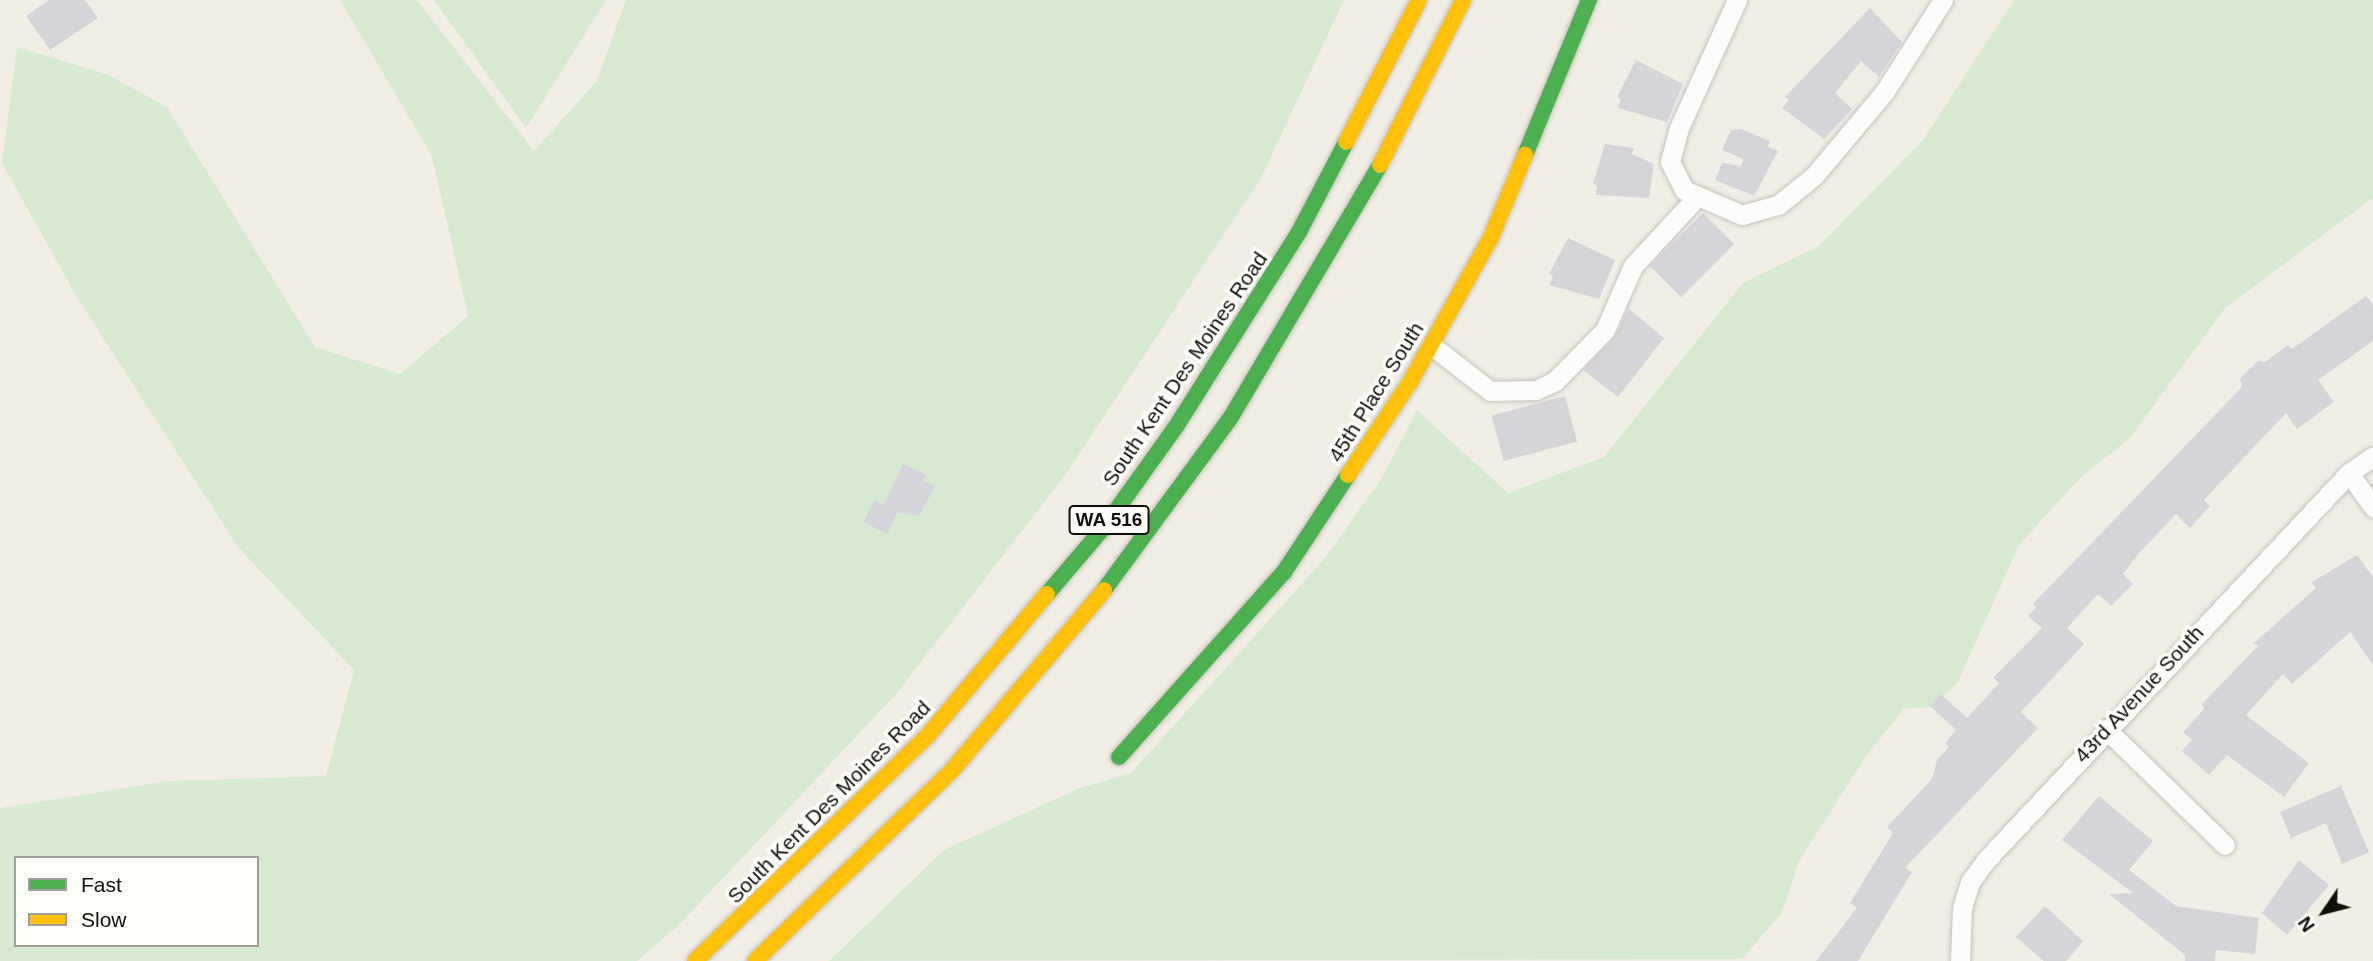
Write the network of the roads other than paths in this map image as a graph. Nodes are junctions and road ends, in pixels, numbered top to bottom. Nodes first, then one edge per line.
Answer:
1 (1419, 0) edge
2 (1463, 0) edge
3 (1589, 0) edge
4 (1737, 0) edge
5 (1943, 0) edge
6 (1696, 198) junction
7 (1431, 345) junction
8 (2373, 456) edge
9 (2349, 473) junction
10 (2373, 507) edge
11 (2106, 729) junction
12 (1119, 757) dead end
13 (2225, 845) dead end
14 (695, 961) edge
15 (755, 961) edge
16 (1960, 961) edge

1 - 14 main road, South Kent Des Moines Road / WA 516
2 - 15 main road, WA 516
3 - 7 main road, 45th Place South
4 - 6 street
5 - 6 street
6 - 7 street
7 - 12 main road, 45th Place South
8 - 9 street, 43rd Avenue South
9 - 10 street
9 - 11 street, 43rd Avenue South
11 - 13 street
11 - 16 street, 43rd Avenue South

